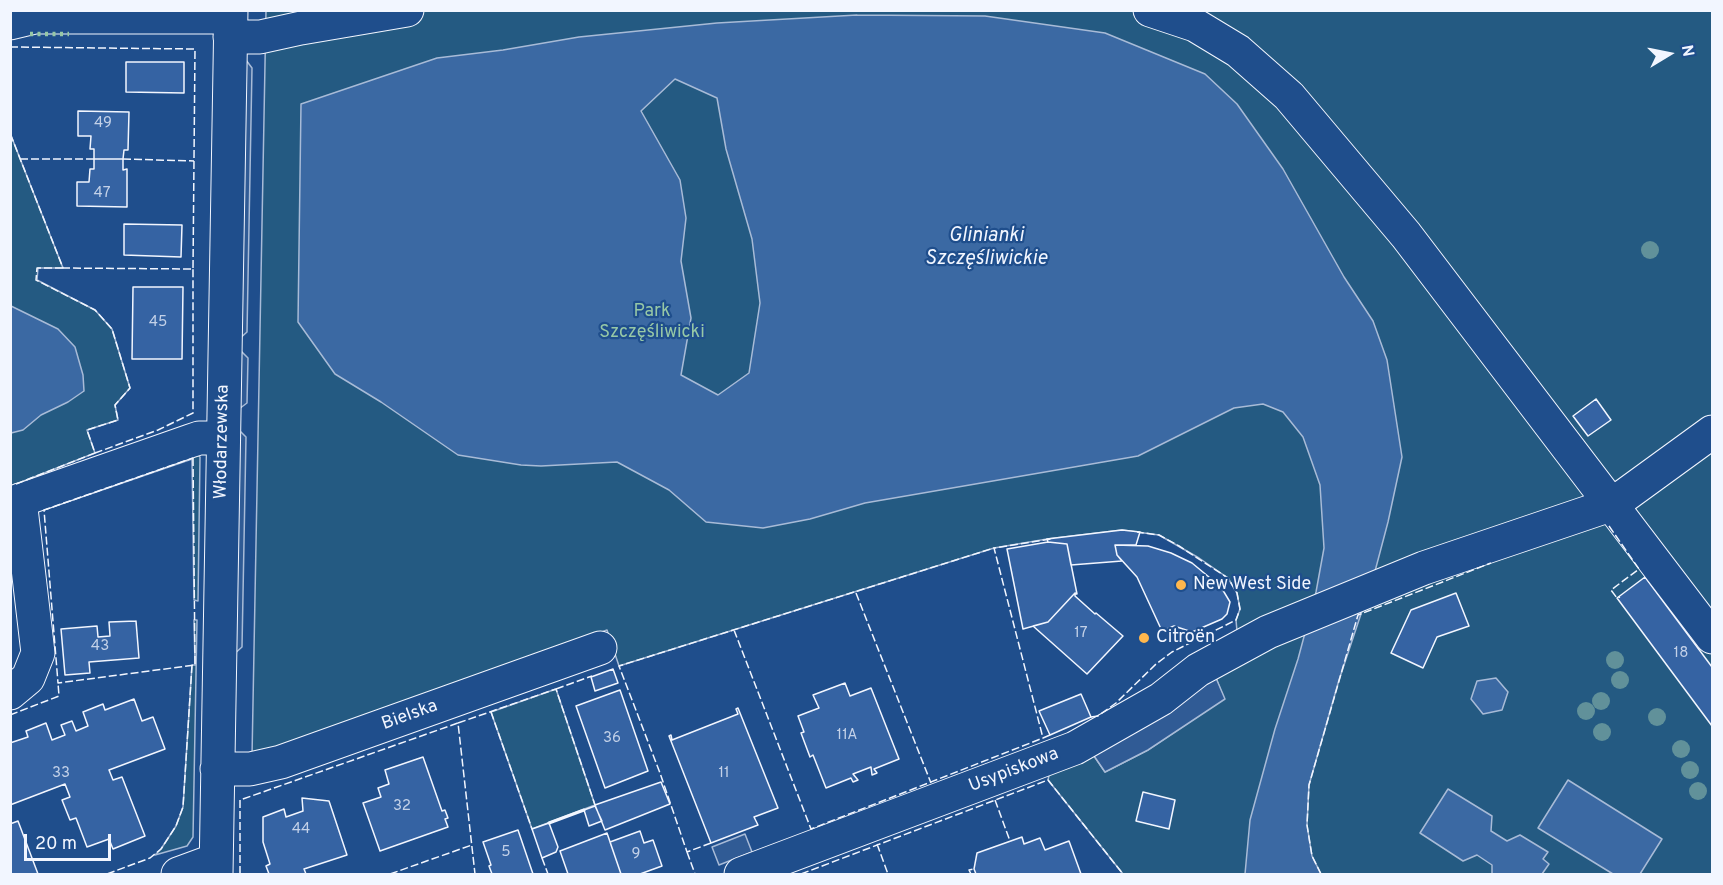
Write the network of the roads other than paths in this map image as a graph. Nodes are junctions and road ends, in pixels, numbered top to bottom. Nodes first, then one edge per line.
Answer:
1 (407, 10) edge
2 (1150, 10) edge
3 (230, 22) edge
4 (10, 23) edge
5 (1713, 432) edge
6 (223, 438) junction
7 (15, 502) edge
8 (1613, 504) junction
9 (1713, 637) edge
10 (600, 648) dead end
11 (10, 693) edge
12 (217, 769) junction
13 (216, 867) edge
14 (178, 874) edge
15 (741, 874) edge

1 - 3 street
2 - 8 street
3 - 4 street
3 - 6 street, Włodarzewska
5 - 8 street, Usypiskowa
6 - 7 street
6 - 12 street, Włodarzewska
7 - 11 street
8 - 9 street
8 - 15 street, Usypiskowa
10 - 12 street, Bielska
12 - 13 street, Włodarzewska
13 - 14 street

